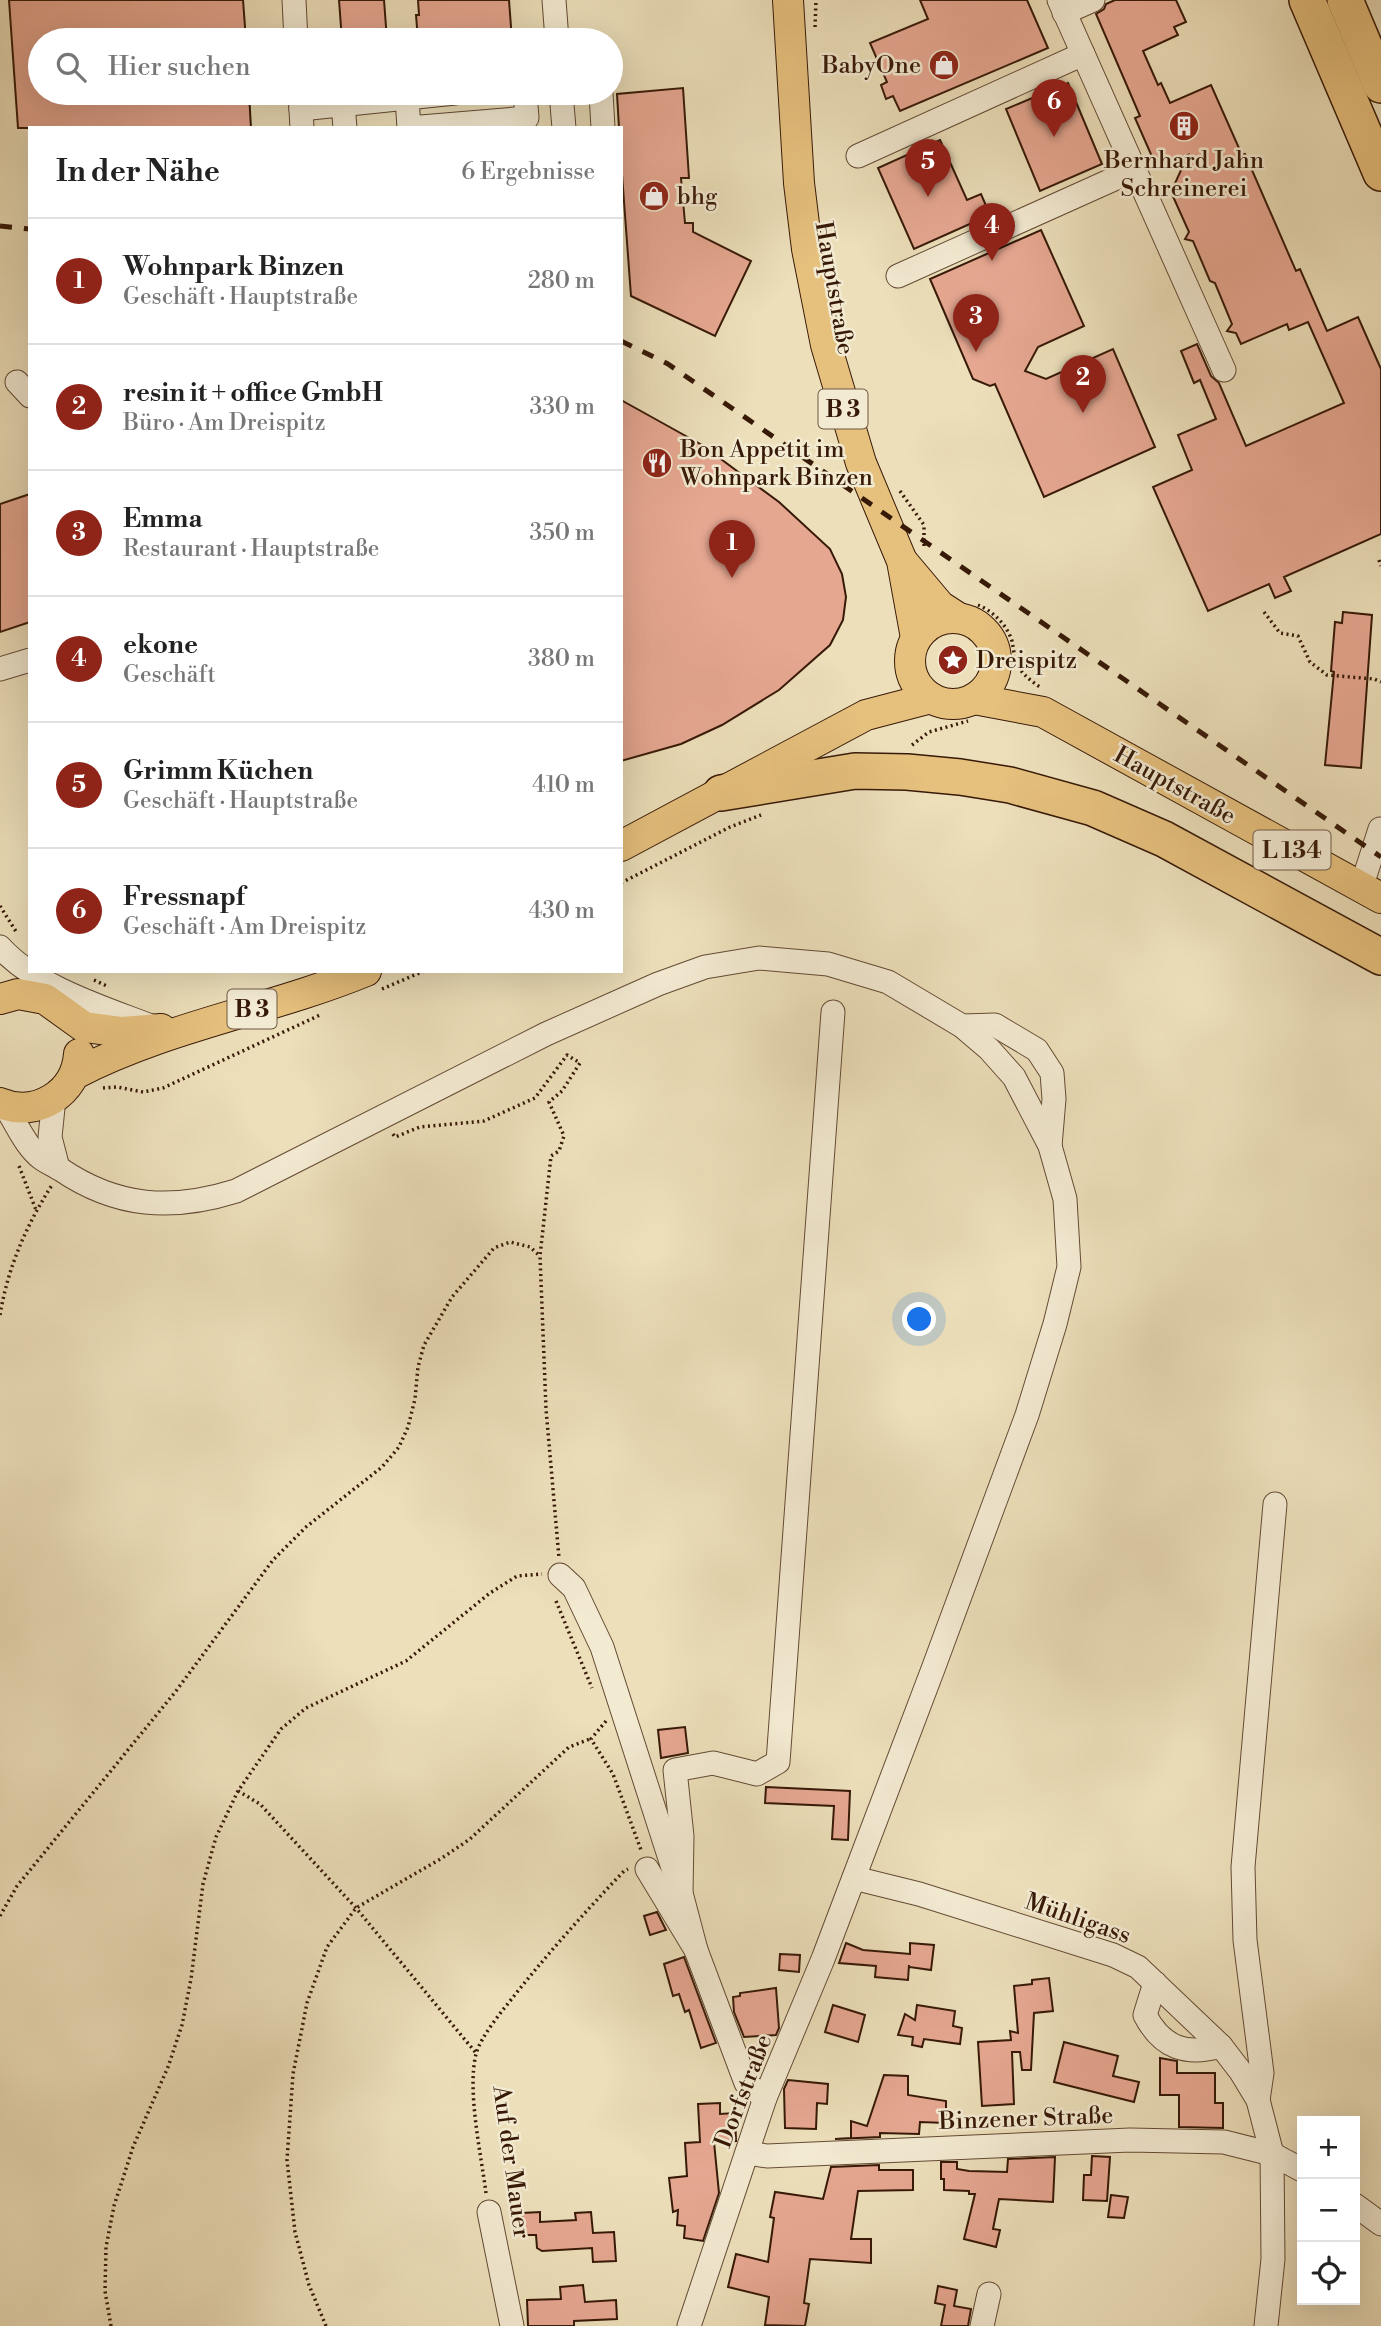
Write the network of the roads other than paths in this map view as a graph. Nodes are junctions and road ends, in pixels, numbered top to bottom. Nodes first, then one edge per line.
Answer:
1 (294, 0) edge
2 (554, 0) edge
3 (788, 0) edge
4 (1093, 0) edge
5 (1307, 0) edge
6 (1345, 0) edge
7 (1062, 6) edge
8 (295, 28) edge
9 (556, 28) edge
10 (1083, 54) junction
11 (1381, 85) edge
12 (336, 105) edge
13 (343, 105) edge
14 (407, 105) edge
15 (528, 105) edge
16 (562, 105) edge
17 (602, 105) edge
18 (301, 110) edge
19 (532, 123) edge
20 (345, 126) edge
21 (409, 126) edge
22 (458, 126) edge
23 (564, 126) edge
24 (603, 126) edge
25 (858, 156) dead end
26 (1134, 170) junction
27 (1381, 173) edge
28 (898, 276) dead end
29 (1224, 370) dead end
30 (913, 559) junction
31 (964, 610) junction
32 (913, 652) junction
33 (997, 659) junction
34 (28, 661) edge
35 (0, 670) edge
36 (931, 698) junction
37 (973, 709) junction
38 (1043, 712) junction
39 (866, 715) junction
40 (721, 793) junction
41 (1380, 829) edge
42 (623, 845) edge
43 (1371, 893) edge
44 (9, 941) edge
45 (0, 954) edge
46 (1381, 957) edge
47 (28, 970) edge
48 (32, 973) edge
49 (371, 982) edge
50 (34, 996) junction
51 (0, 999) edge
52 (833, 1012) dead end
53 (66, 1015) junction
54 (962, 1026) junction
55 (169, 1030) junction
56 (84, 1083) junction
57 (54, 1098) junction
58 (2, 1104) edge
59 (1050, 1146) junction
60 (60, 1169) junction
61 (1275, 1504) dead end
62 (557, 1585) road end
63 (647, 1869) road end
64 (854, 1878) junction
65 (681, 1894) junction
66 (696, 1950) junction
67 (1155, 1983) junction
68 (1221, 2046) junction
69 (765, 2098) junction
70 (1258, 2100) junction
71 (747, 2153) junction
72 (1272, 2154) junction
73 (1297, 2167) edge
74 (1360, 2209) edge
75 (489, 2212) road end
76 (1381, 2224) edge
77 (989, 2294) dead end
78 (512, 2326) edge
79 (689, 2326) edge
80 (982, 2326) edge
81 (1266, 2326) edge

1 - 8 street
2 - 9 street
3 - 30 main road, Hauptstraße / B 3
4 - 7 street
5 - 27 highway
6 - 11 highway
7 - 10 street
10 - 25 street
10 - 26 street
12 - 18 street
13 - 20 street
14 - 21 street
15 - 19 street
16 - 23 street
17 - 24 street
19 - 22 street
26 - 28 street
26 - 29 street
30 - 31 main road, Hauptstraße / B 3
30 - 32 main road, Hauptstraße / B 3
31 - 32 main road
31 - 33 main road, Hauptstraße / B 3
32 - 36 main road, Hauptstraße
32 - 39 main road
33 - 37 main road
33 - 38 main road, Hauptstraße / L 134
34 - 35 street
36 - 37 main road, Hauptstraße
36 - 39 main road
37 - 38 main road, Hauptstraße / L 134
38 - 43 main road, Hauptstraße / L 134
39 - 40 main road
40 - 42 main road
40 - 46 highway
41 - 43 street
44 - 47 street
45 - 50 street
48 - 55 street
49 - 55 main road, B 3
50 - 51 main road
50 - 53 main road
52 - 65 street
53 - 55 main road, B 3
53 - 56 main road
54 - 59 street
54 - 59 street
54 - 60 street
55 - 56 main road, B 3
56 - 57 main road
57 - 58 main road
57 - 60 street
58 - 60 street
59 - 64 street, Dorfstraße
61 - 70 street
62 - 65 street
63 - 66 street
64 - 67 street, Mühligass
64 - 69 street, Dorfstraße
65 - 66 street
66 - 69 street
67 - 68 street, Mühligass
67 - 68 street
68 - 70 street, Mühligass
69 - 71 street, Dorfstraße
70 - 72 street, Mühligass
71 - 72 street, Binzener Straße
71 - 79 street, Dorfstraße
72 - 73 street, Binzener Straße
72 - 81 street, Mühligass
74 - 76 street
75 - 78 street, Auf der Mauer
77 - 80 street

